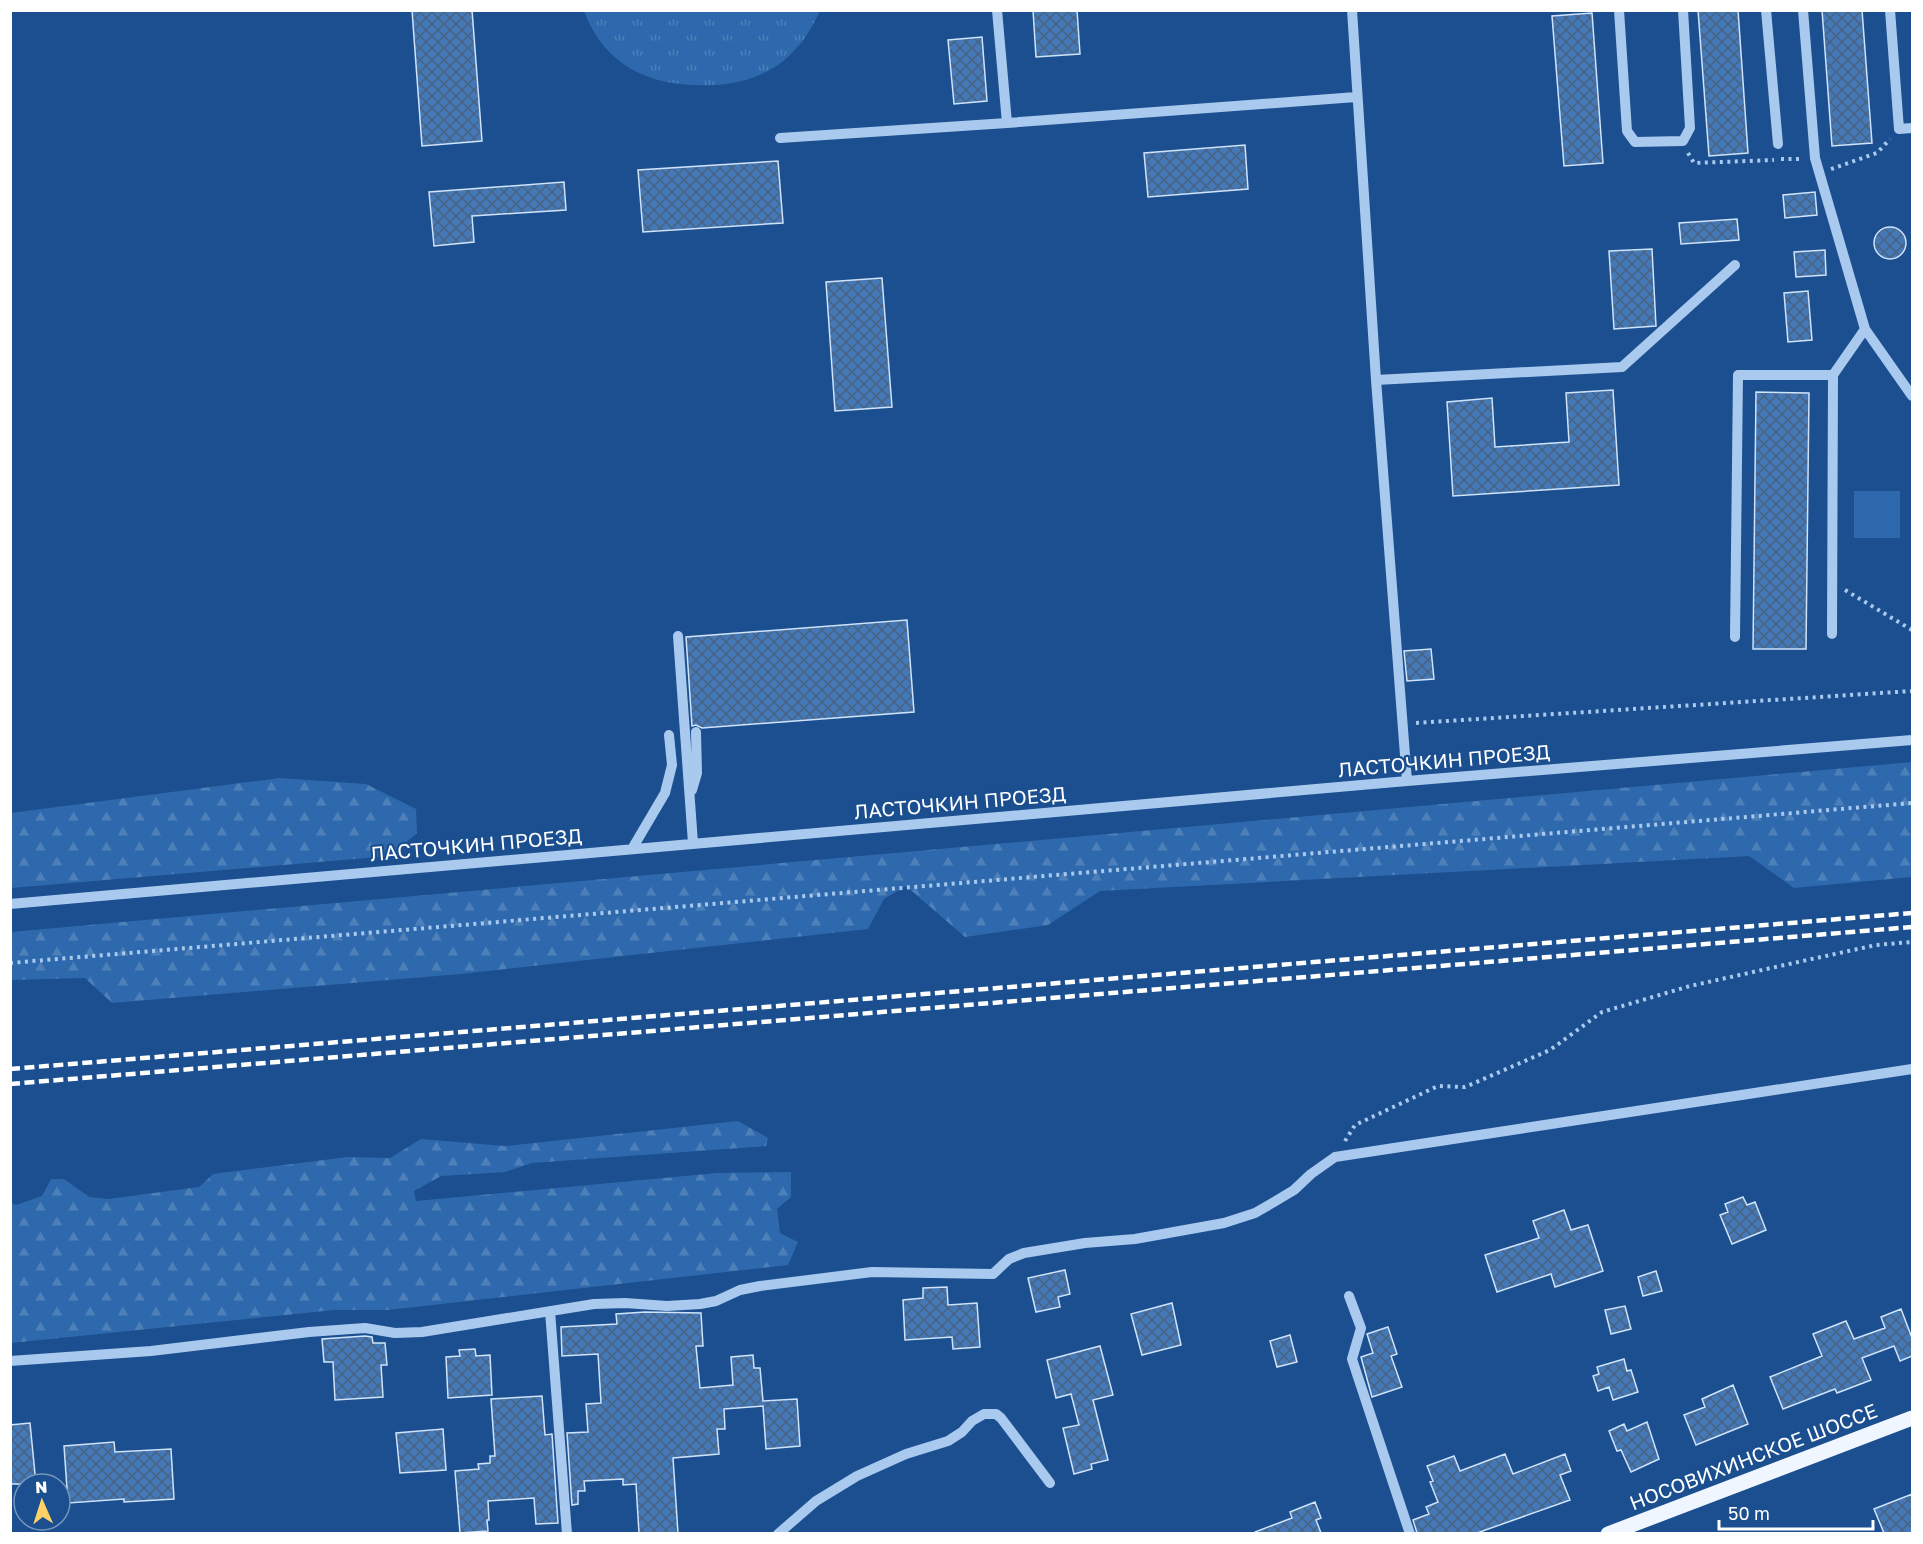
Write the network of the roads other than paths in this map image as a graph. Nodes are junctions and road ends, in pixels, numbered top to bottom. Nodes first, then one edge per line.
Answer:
1 (997, 10) edge
2 (1352, 10) edge
3 (1619, 10) edge
4 (1683, 10) edge
5 (1766, 10) edge
6 (1803, 10) edge
7 (1890, 10) edge
8 (1356, 97) junction
9 (1007, 123) junction
10 (1912, 128) edge
11 (780, 138) dead end
12 (1778, 144) dead end
13 (1735, 265) dead end
14 (1864, 328) junction
15 (1833, 375) junction
16 (1376, 380) junction
17 (1912, 396) edge
18 (1832, 634) dead end
19 (678, 636) dead end
20 (1735, 637) dead end
21 (696, 732) dead end
22 (669, 735) dead end
23 (1912, 740) edge
24 (1407, 781) junction
25 (690, 796) junction
26 (693, 843) junction
27 (632, 849) junction
28 (10, 904) edge
29 (1912, 1069) edge
30 (1349, 1296) dead end
31 (550, 1311) junction
32 (10, 1361) edge
33 (1912, 1418) edge
34 (1050, 1483) dead end
35 (567, 1533) edge
36 (778, 1533) edge
37 (1410, 1533) edge
38 (1608, 1533) edge

1 - 9 street
2 - 8 street
3 - 4 street
5 - 12 street
6 - 14 street
7 - 10 street
8 - 9 street
8 - 16 street
9 - 11 street
13 - 16 street
14 - 15 street
14 - 17 street
15 - 18 street
15 - 20 street
16 - 24 street
19 - 25 street
21 - 25 street
22 - 27 street
23 - 24 street, ЛАСТОЧКИН ПРОЕЗД
24 - 26 street, ЛАСТОЧКИН ПРОЕЗД
25 - 26 street
26 - 27 street, ЛАСТОЧКИН ПРОЕЗД
27 - 28 street, ЛАСТОЧКИН ПРОЕЗД
29 - 31 street
30 - 37 street
31 - 32 street
31 - 35 street
33 - 38 main road, НОСОВИХИНСКОЕ ШОССЕ
34 - 36 street

